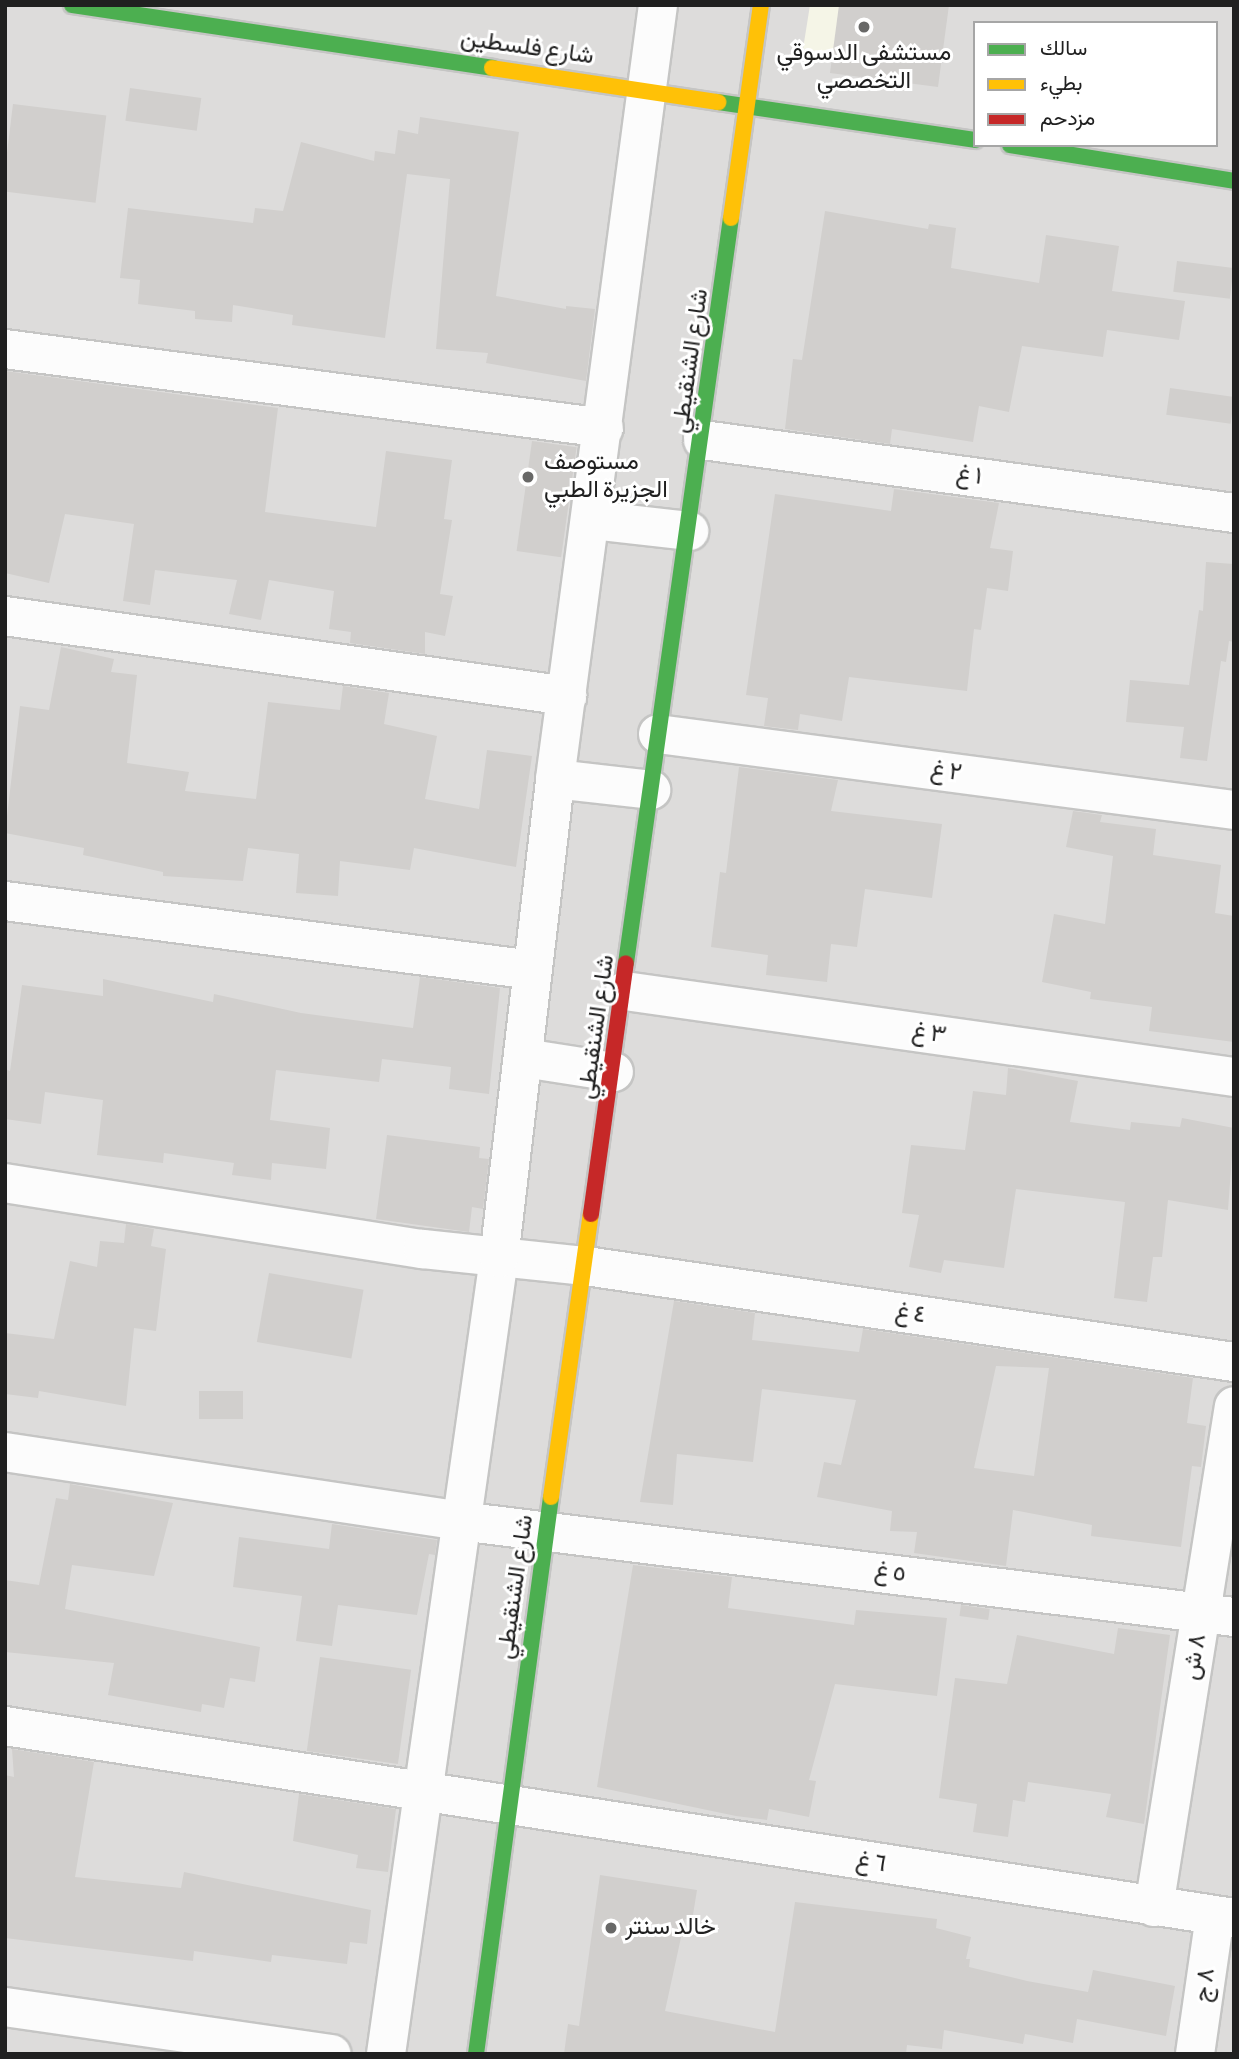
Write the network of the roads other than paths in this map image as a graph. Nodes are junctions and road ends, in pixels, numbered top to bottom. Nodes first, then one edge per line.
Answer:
1 (72, 5) edge
2 (658, 5) edge
3 (761, 5) edge
4 (647, 89) junction
5 (748, 103) junction
6 (973, 139) edge
7 (1022, 147) edge
8 (1234, 181) edge
9 (5, 349) edge
10 (604, 429) junction
11 (703, 440) junction
12 (1234, 513) edge
13 (592, 520) junction
14 (690, 531) junction
15 (5, 616) edge
16 (567, 696) junction
17 (658, 734) junction
18 (555, 779) junction
19 (651, 790) junction
20 (1234, 810) edge
21 (5, 901) edge
22 (533, 970) junction
23 (625, 991) junction
24 (524, 1058) junction
25 (614, 1072) junction
26 (1234, 1077) edge
27 (5, 1183) edge
28 (499, 1258) junction
29 (586, 1266) junction
30 (1234, 1362) edge
31 (1234, 1406) edge
32 (5, 1452) edge
33 (460, 1521) junction
34 (547, 1529) junction
35 (1218, 1614) edge
36 (5, 1726) edge
37 (423, 1791) junction
38 (508, 1807) junction
39 (1154, 1907) junction
40 (1225, 1917) edge
41 (5, 2007) edge
42 (332, 2054) edge
43 (386, 2054) edge
44 (477, 2054) edge
45 (1195, 2054) edge

1 - 4 street, شارع فلسطين
2 - 4 street
3 - 5 street, شارع الشنقيطي
4 - 5 street, شارع فلسطين
4 - 10 street
5 - 6 street, شارع فلسطين
5 - 11 street, شارع الشنقيطي
7 - 8 street
9 - 10 street
10 - 13 street
11 - 12 street, ١ غ
11 - 14 street, شارع الشنقيطي
13 - 14 street
13 - 16 street
14 - 17 street, شارع الشنقيطي
15 - 16 street
16 - 18 street
17 - 19 street, شارع الشنقيطي
17 - 20 street, ٢ غ
18 - 19 street
18 - 22 street
19 - 23 street, شارع الشنقيطي
21 - 22 street
22 - 24 street
23 - 25 street, شارع الشنقيطي
23 - 26 street, ٣ غ
24 - 25 street
24 - 28 street
25 - 29 street, شارع الشنقيطي
27 - 28 street, ٤ غ
28 - 29 street, ٤ غ
28 - 33 street
29 - 30 street, ٤ غ
29 - 34 street, شارع الشنقيطي
31 - 35 street, ٨ ش
32 - 33 street, ٥ غ
33 - 34 street, ٥ غ
33 - 37 street
34 - 35 street, ٥ غ
34 - 38 street, شارع الشنقيطي
35 - 39 street, ٨ ش
36 - 37 street, ٦ غ
37 - 38 street, ٦ غ
37 - 43 street
38 - 39 street, ٦ غ
38 - 44 street, شارع الشنقيطي
39 - 40 street, ٦ غ
40 - 45 street, ٨ ج
41 - 42 street

